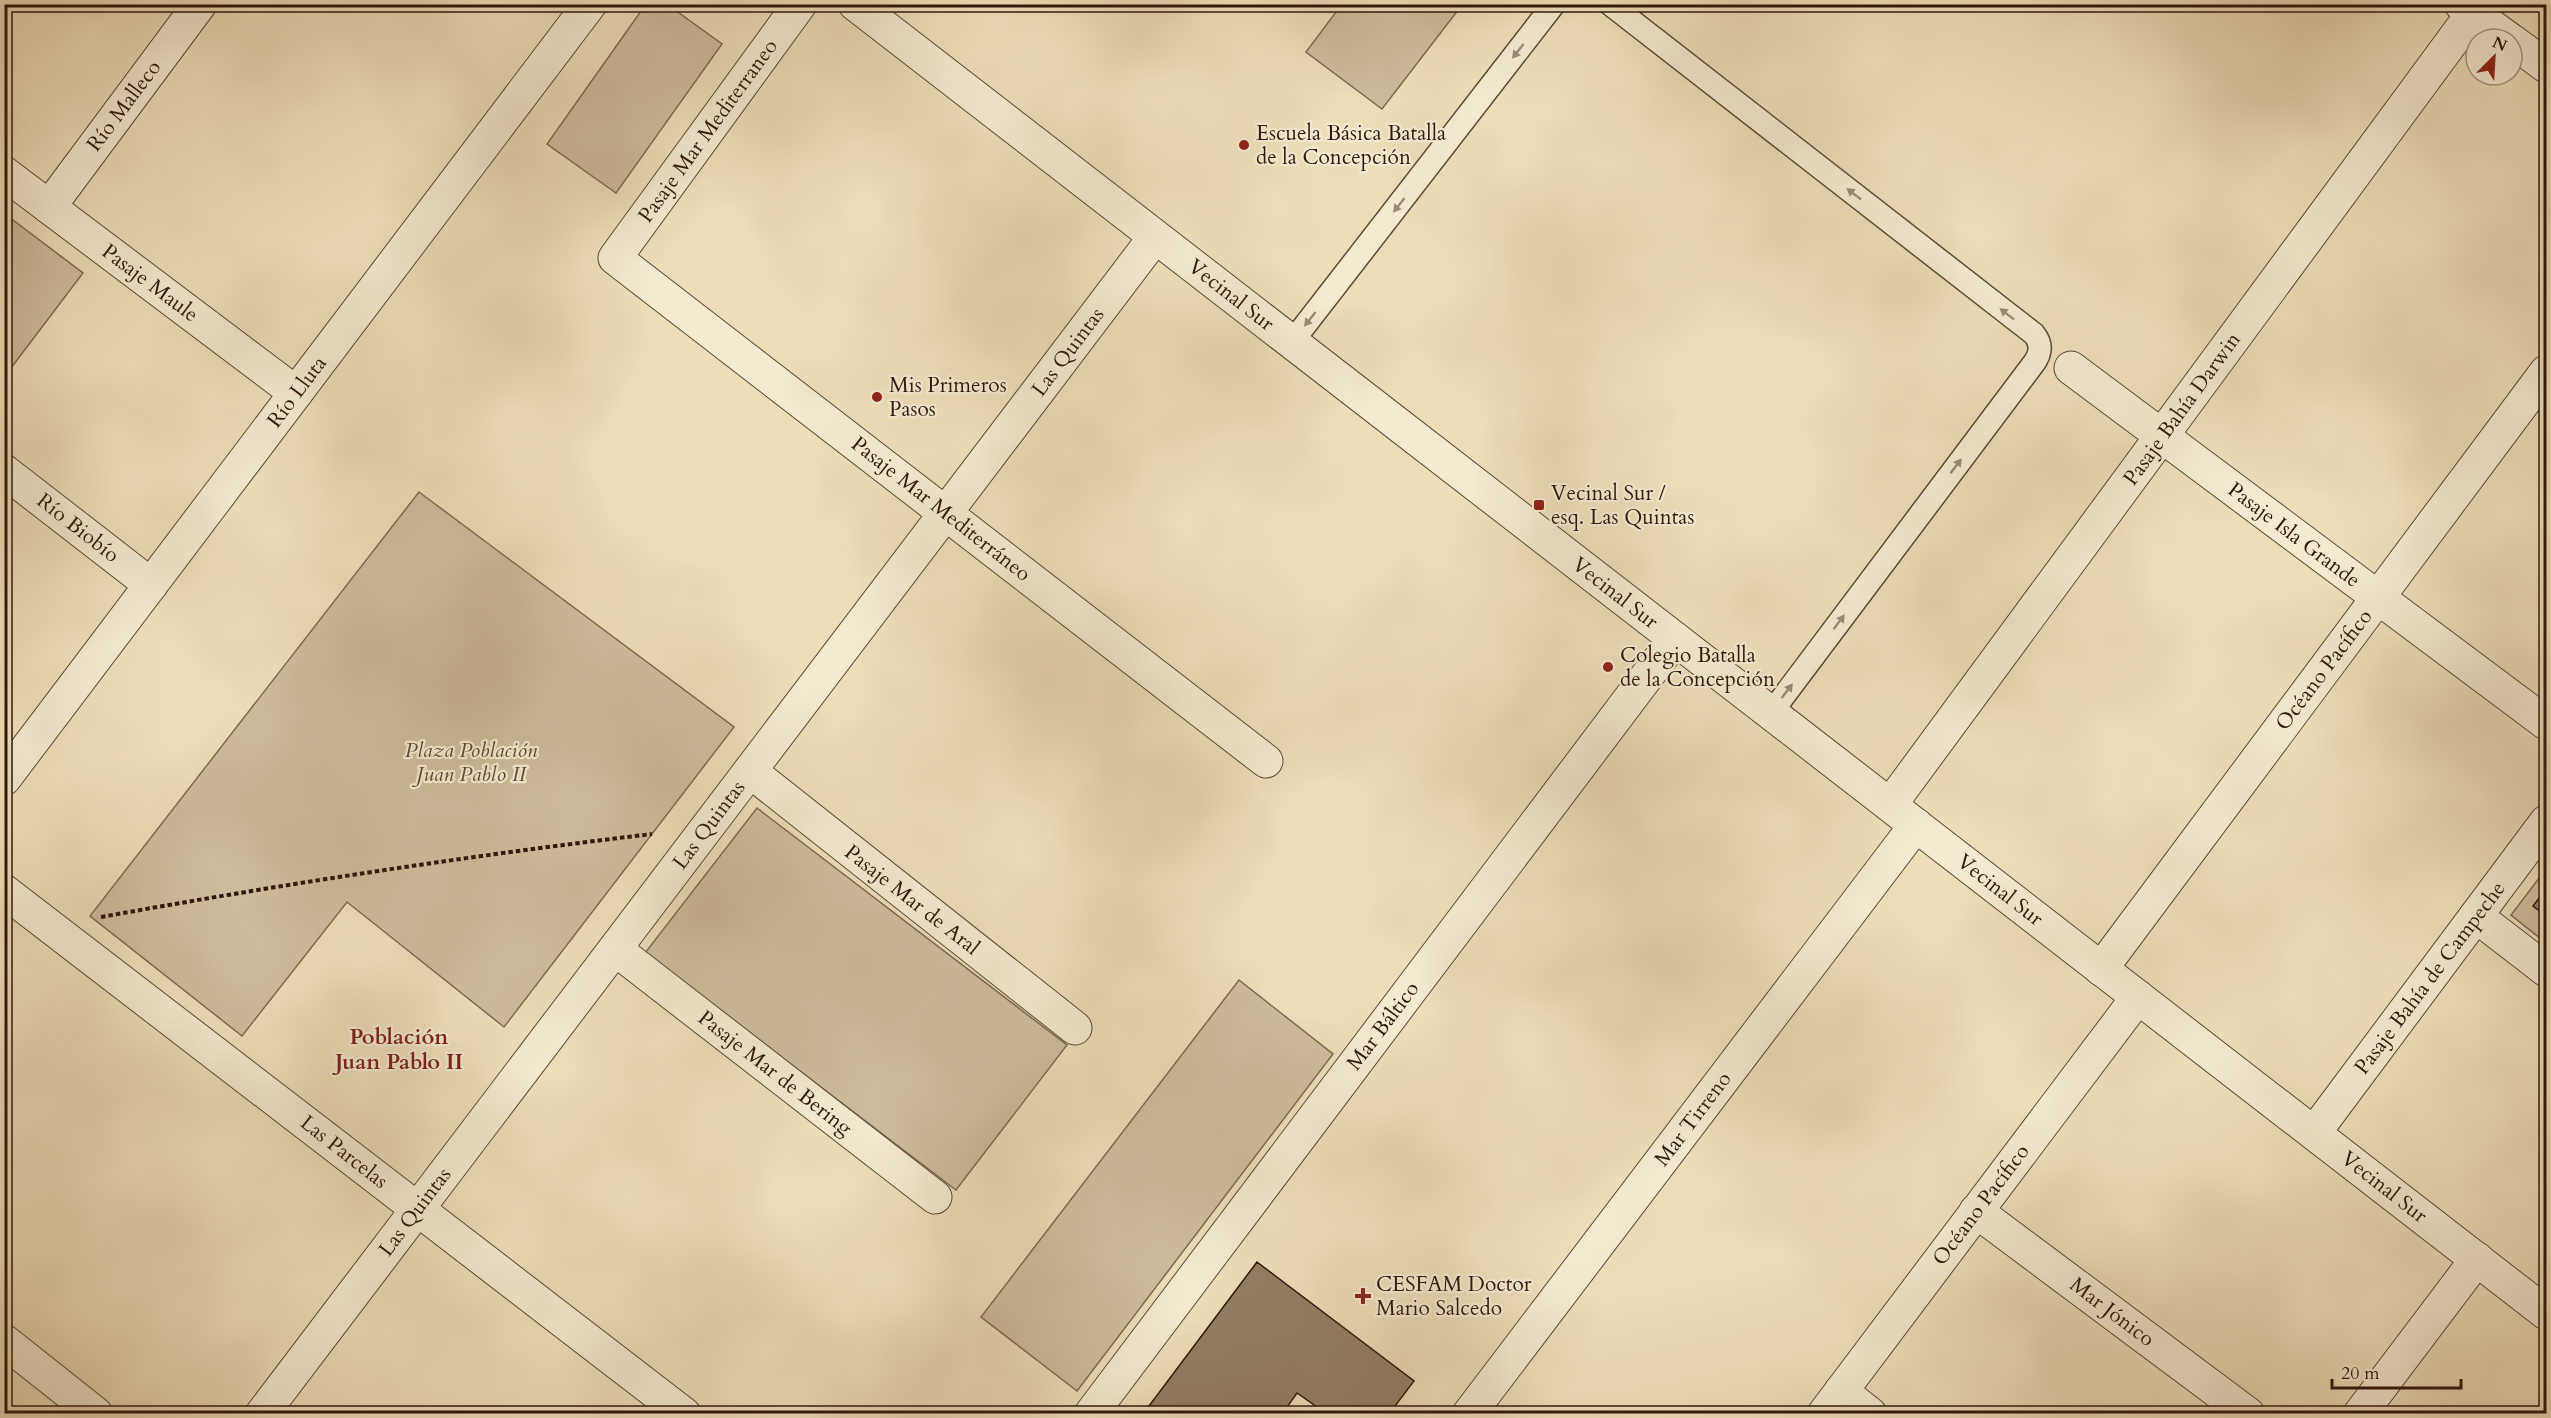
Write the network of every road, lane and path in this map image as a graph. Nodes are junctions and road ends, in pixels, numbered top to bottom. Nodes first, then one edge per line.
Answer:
1 (200, 4) edge
2 (590, 4) edge
3 (800, 4) edge
4 (855, 4) edge
5 (1554, 4) edge
6 (1610, 4) edge
7 (2467, 9) edge
8 (2492, 27) edge
9 (2524, 50) edge
10 (2547, 66) edge
11 (4, 173) edge
12 (49, 207) junction
13 (1155, 237) junction
14 (615, 258) joint
15 (1292, 342) junction
16 (2071, 368) dead end
17 (2547, 372) edge
18 (296, 393) junction
19 (2162, 436) junction
20 (4, 471) edge
21 (946, 512) junction
22 (151, 585) junction
23 (2378, 598) junction
24 (1675, 639) junction
25 (1771, 713) junction
26 (2547, 723) edge
27 (1266, 761) dead end
28 (750, 771) junction
29 (4, 779) edge
30 (1890, 805) junction
31 (2547, 822) edge
32 (1916, 825) junction
33 (707, 827) junction
34 (4, 891) edge
35 (2476, 916) junction
36 (51, 927) junction
37 (615, 949) junction
38 (2101, 969) junction
39 (2547, 970) edge
40 (2138, 997) junction
41 (1075, 1028) dead end
42 (2314, 1133) junction
43 (936, 1197) dead end
44 (418, 1209) junction
45 (1976, 1211) junction
46 (2477, 1259) junction
47 (2547, 1313) edge
48 (4, 1341) edge
49 (1833, 1402) edge
50 (96, 1413) edge
51 (262, 1413) edge
52 (684, 1413) edge
53 (1091, 1413) edge
54 (1469, 1413) edge
55 (1870, 1413) edge
56 (2248, 1413) edge
57 (2360, 1413) edge

1 - 12 street, Río Malleco
2 - 18 street, Río Lluta
3 - 14 street, Pasaje Mar Mediterraneo
4 - 13 street, Vecinal Sur
5 -> 15 lane
25 -> 6 lane
7 - 8 street
7 - 19 street, Pasaje Bahía Darwin
9 - 10 street
11 - 12 street, Pasaje Maule
12 - 18 street, Pasaje Maule
13 - 15 street, Vecinal Sur
13 - 21 street, Las Quintas
14 - 21 street, Pasaje Mar Mediterráneo
15 - 24 street, Vecinal Sur
16 - 19 street, Pasaje Isla Grande
17 - 23 street, Océano Pacífico
18 - 22 street, Río Lluta
19 - 23 street, Pasaje Isla Grande
19 - 30 street, Pasaje Bahía Darwin
20 - 22 street, Río Biobío
21 - 27 street, Pasaje Mar Mediterráneo
21 - 28 street, Las Quintas
22 - 29 street, Río Lluta
23 - 26 street, Pasaje Isla Grande
23 - 38 street, Océano Pacífico
24 - 25 street, Vecinal Sur
24 - 53 street, Mar Báltico
25 - 30 street, Vecinal Sur
28 - 33 street, Las Quintas
28 - 41 street, Pasaje Mar de Aral
30 - 32 street, Vecinal Sur
31 - 35 street, Pasaje Bahía de Campeche
32 - 38 street, Vecinal Sur
32 - 54 street, Mar Tirreno
33 - 36 path
33 - 37 street, Las Quintas
34 - 36 street, Las Parcelas
35 - 39 street
35 - 42 street, Pasaje Bahía de Campeche
36 - 44 street, Las Parcelas
37 - 43 street, Pasaje Mar de Bering
37 - 44 street, Las Quintas
38 - 40 street, Vecinal Sur
40 - 42 street, Vecinal Sur
40 - 45 street, Océano Pacífico
42 - 46 street, Vecinal Sur
44 - 51 street, Las Quintas
44 - 52 street, Las Parcelas
45 - 49 street, Océano Pacífico
45 - 56 street, Mar Jónico
46 - 47 street, Vecinal Sur
46 - 57 street
48 - 50 street
49 - 55 street

